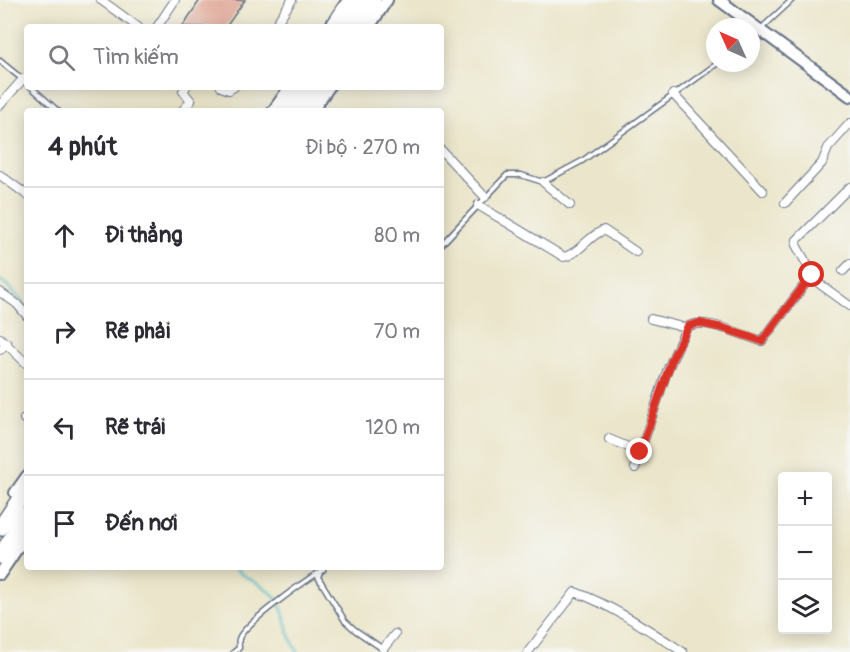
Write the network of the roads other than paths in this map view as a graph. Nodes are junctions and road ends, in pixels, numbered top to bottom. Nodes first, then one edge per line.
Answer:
1 (101, 0) edge
2 (175, 0) edge
3 (292, 0) edge
4 (348, 0) edge
5 (358, 0) edge
6 (373, 0) edge
7 (387, 0) edge
8 (719, 0) edge
9 (792, 0) edge
10 (134, 24) edge
11 (159, 24) edge
12 (276, 24) edge
13 (332, 24) edge
14 (341, 24) edge
15 (357, 24) edge
16 (371, 24) edge
17 (761, 29) junction
18 (0, 61) edge
19 (706, 71) edge
20 (24, 80) edge
21 (24, 82) edge
22 (35, 90) edge
23 (184, 90) edge
24 (288, 90) edge
25 (297, 90) edge
26 (313, 90) edge
27 (327, 90) edge
28 (674, 94) junction
29 (850, 96) edge
30 (0, 105) edge
31 (55, 108) edge
32 (185, 108) edge
33 (275, 108) edge
34 (284, 108) edge
35 (300, 108) edge
36 (314, 108) edge
37 (850, 123) edge
38 (444, 153) edge
39 (0, 175) edge
40 (543, 182) junction
41 (850, 187) edge
42 (763, 191) dead end
43 (24, 193) edge
44 (485, 197) junction
45 (785, 204) dead end
46 (478, 205) junction
47 (570, 205) dead end
48 (444, 242) edge
49 (636, 252) dead end
50 (850, 264) edge
51 (843, 271) dead end
52 (812, 275) junction
53 (0, 292) edge
54 (850, 306) edge
55 (24, 313) edge
56 (651, 319) dead end
57 (686, 328) junction
58 (4, 340) edge
59 (0, 350) edge
60 (24, 361) edge
61 (609, 439) dead end
62 (640, 452) junction
63 (635, 468) dead end
64 (24, 480) edge
65 (24, 492) edge
66 (0, 516) edge
67 (24, 519) edge
68 (0, 528) edge
69 (24, 538) edge
70 (0, 556) edge
71 (319, 570) edge
72 (321, 570) edge
73 (0, 574) edge
74 (395, 634) dead end
75 (241, 650) edge
76 (384, 650) edge
77 (234, 652) edge
78 (528, 652) edge
79 (683, 652) edge

1 - 10 street
2 - 11 street
3 - 12 street
4 - 13 street
5 - 14 highway
6 - 15 highway
7 - 16 street
8 - 17 street
9 - 17 lane
17 - 29 street
18 - 20 lane
19 - 28 lane
21 - 30 street
22 - 31 lane
23 - 32 street
24 - 33 street
25 - 34 highway
26 - 35 highway
27 - 36 street
28 - 40 lane
28 - 42 street
37 - 45 street
38 - 44 street
39 - 43 street
40 - 44 lane
40 - 47 street
41 - 52 street
44 - 46 lane
46 - 48 lane
46 - 49 street
50 - 51 street
52 - 54 street
52 - 57 street
53 - 55 street
56 - 57 street
57 - 62 street
58 - 59 street
58 - 60 street
61 - 62 street
62 - 63 street
64 - 66 street
65 - 68 highway
67 - 70 highway
69 - 73 street
71 - 75 lane
72 - 76 lane
74 - 76 street
75 - 77 lane
78 - 79 street

